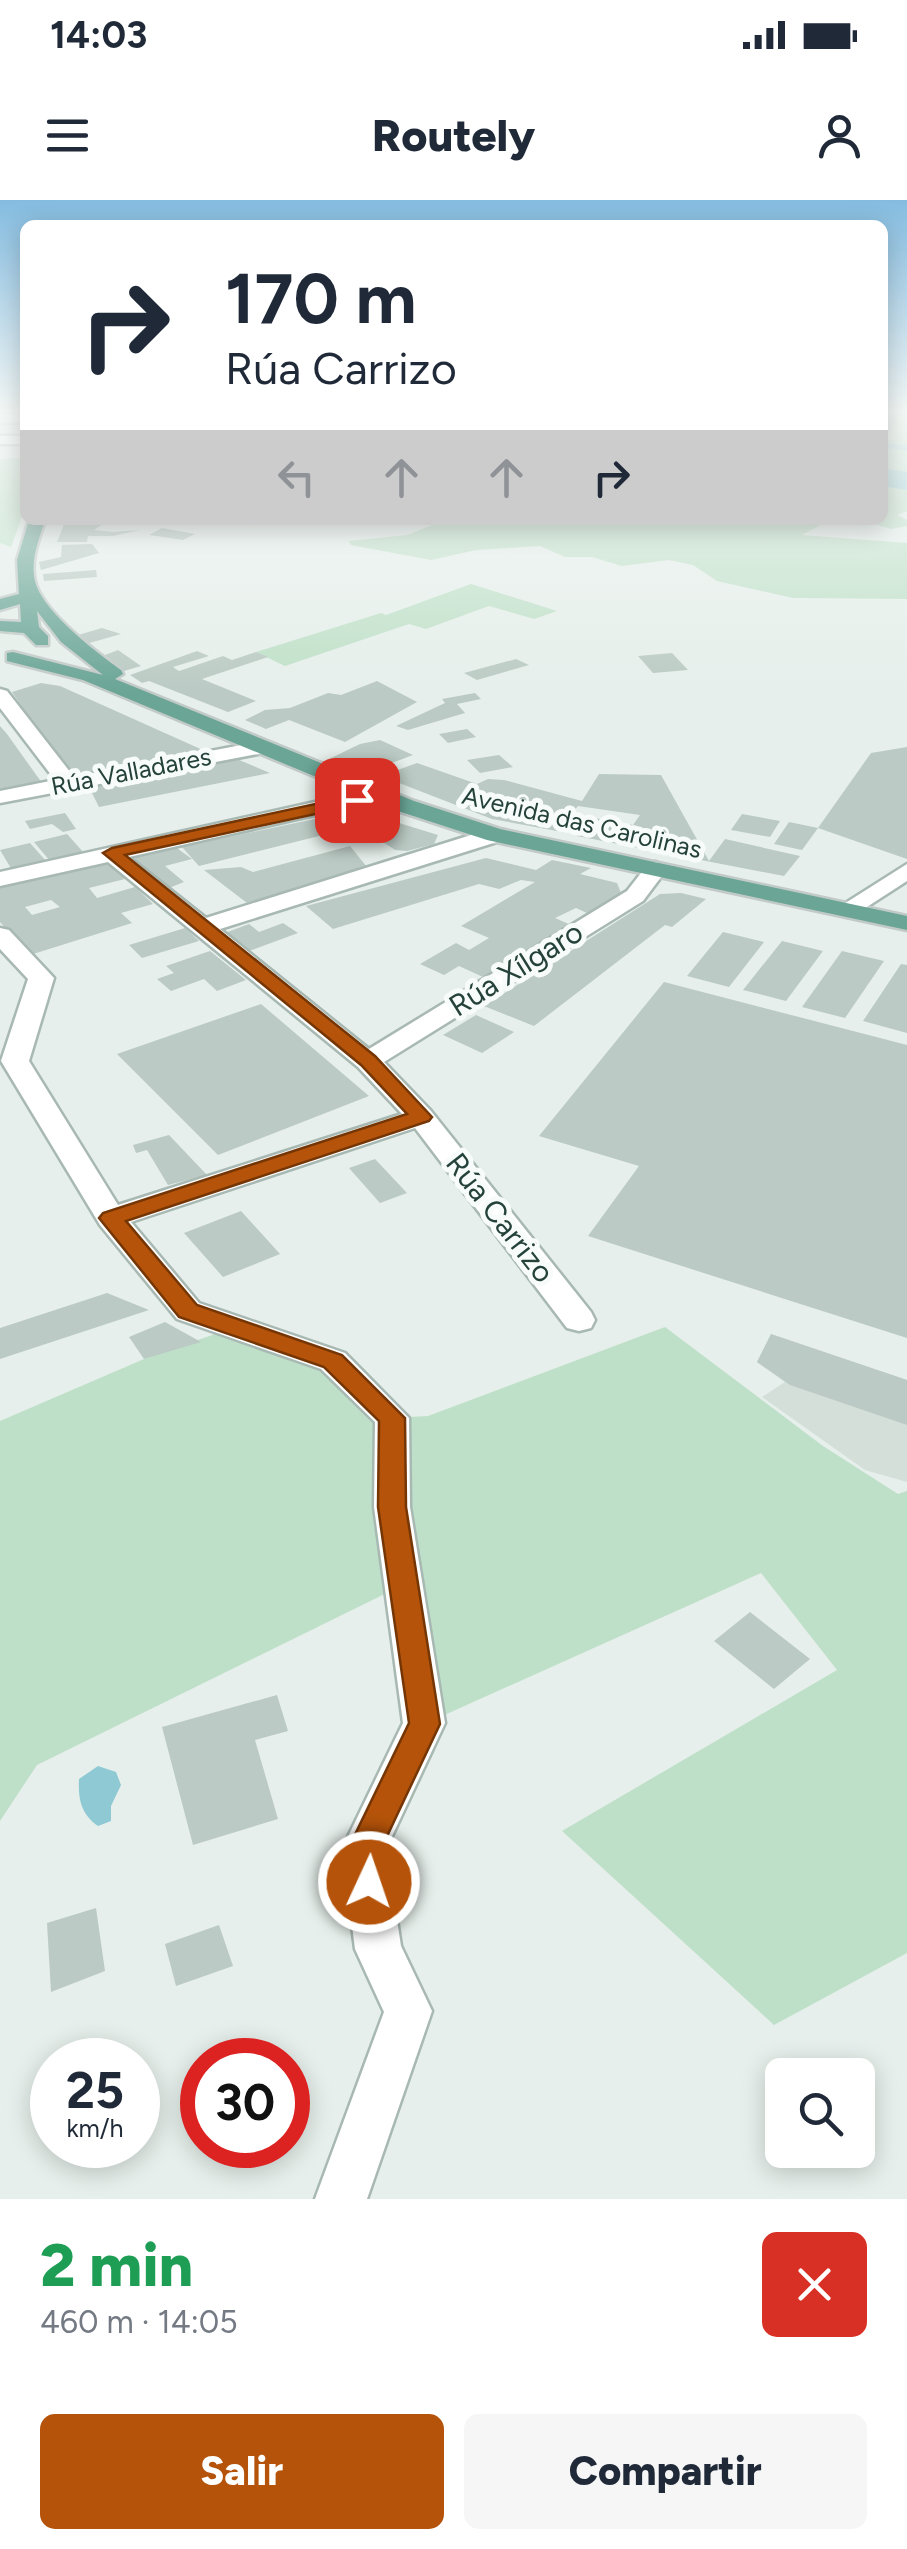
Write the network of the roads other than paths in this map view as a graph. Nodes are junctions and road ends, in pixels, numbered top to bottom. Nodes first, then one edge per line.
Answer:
1 (36, 525) edge
2 (15, 597) edge
3 (0, 618) edge
4 (0, 626) edge
5 (36, 636) junction
6 (6, 658) edge
7 (90, 676) junction
8 (0, 695) edge
9 (144, 698) junction
10 (262, 747) junction
11 (68, 783) junction
12 (378, 794) junction
13 (0, 797) edge
14 (495, 835) junction
15 (112, 853) junction
16 (656, 869) junction
17 (907, 871) edge
18 (0, 879) edge
19 (848, 910) junction
20 (907, 923) edge
21 (204, 926) junction
22 (0, 935) edge
23 (368, 1061) junction
24 (421, 1117) junction
25 (111, 1218) junction
26 (579, 1320) dead end
27 (341, 2199) edge

1 - 2 main road
2 - 3 main road
2 - 5 main road
2 - 9 main road
4 - 5 main road
5 - 6 main road
5 - 7 main road
6 - 7 main road
7 - 9 main road
8 - 11 street
9 - 10 main road, Avenida das Carolinas
10 - 11 street, Rúa Valladares
10 - 12 main road, Avenida das Carolinas
11 - 13 street, Rúa Valladares
12 - 14 main road, Avenida das Carolinas
12 - 15 street
14 - 16 main road, Avenida das Carolinas
14 - 21 street
15 - 18 street
15 - 21 street, Rúa Carrizo
16 - 19 main road, Avenida das Carolinas
16 - 23 street, Rúa Xílgaro
17 - 19 street
19 - 20 main road, Avenida das Carolinas
21 - 23 street, Rúa Carrizo
22 - 25 street
23 - 24 street, Rúa Carrizo
24 - 25 street
24 - 26 street, Rúa Carrizo
25 - 27 street

